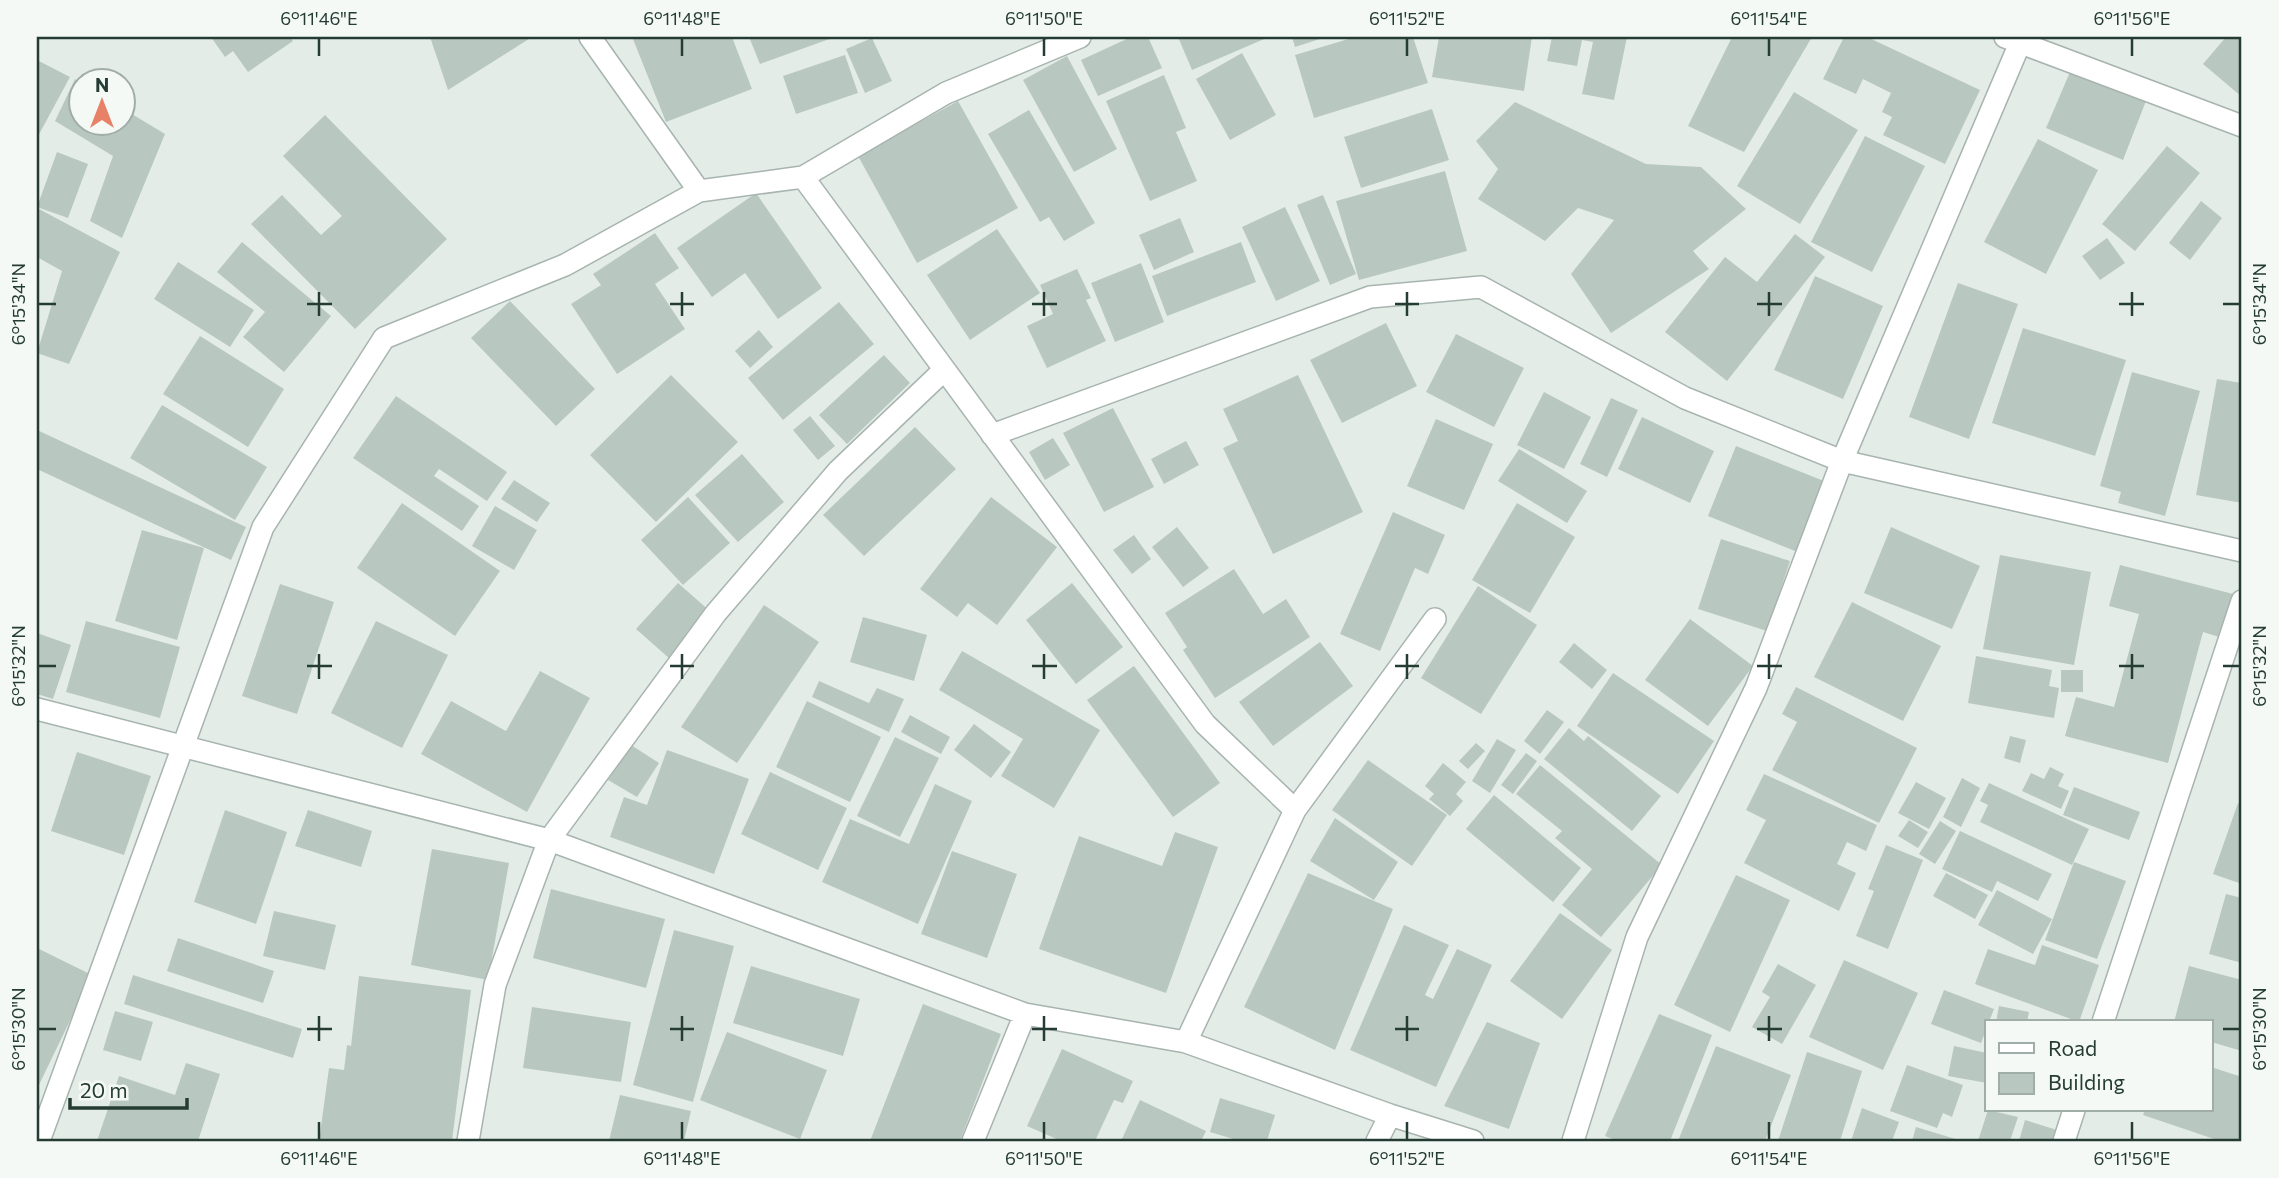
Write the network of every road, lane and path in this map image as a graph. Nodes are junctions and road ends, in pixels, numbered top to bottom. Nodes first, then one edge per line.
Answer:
1 (590, 37) edge
2 (1080, 37) edge
3 (2013, 40) edge
4 (2242, 126) edge
5 (803, 177) junction
6 (699, 191) junction
7 (943, 371) junction
8 (992, 435) junction
9 (1842, 461) junction
10 (2242, 551) edge
11 (2242, 601) edge
12 (1435, 619) dead end
13 (37, 709) edge
14 (183, 748) junction
15 (1295, 810) junction
16 (549, 840) junction
17 (1025, 1014) junction
18 (2104, 1020) edge
19 (1186, 1042) junction
20 (2073, 1112) edge
21 (1390, 1115) junction
22 (39, 1141) edge
23 (468, 1141) edge
24 (973, 1141) edge
25 (1377, 1141) edge
26 (1473, 1141) edge
27 (1573, 1141) edge
28 (2064, 1141) edge

1 - 6 street
2 - 5 street
3 - 4 street
3 - 9 street
5 - 6 street
5 - 7 street
6 - 14 street
7 - 8 street
7 - 16 street
8 - 9 street
8 - 15 street
9 - 10 street
9 - 27 street
11 - 18 street
12 - 15 street
13 - 14 street
14 - 16 street
14 - 22 street
15 - 19 street
16 - 17 street
16 - 23 street
17 - 19 street
17 - 24 street
19 - 21 street
20 - 28 street
21 - 25 street
21 - 26 street

